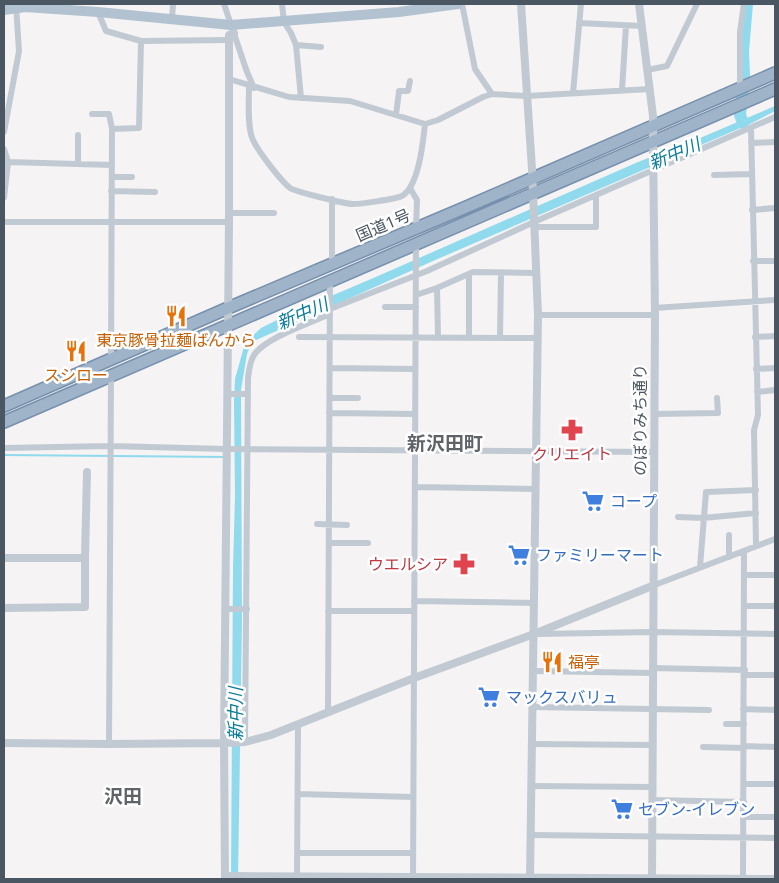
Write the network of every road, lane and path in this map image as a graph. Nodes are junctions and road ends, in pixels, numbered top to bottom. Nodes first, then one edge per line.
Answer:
1 (173, 4) edge
2 (224, 4) edge
3 (282, 4) edge
4 (460, 4) edge
5 (521, 4) edge
6 (581, 4) edge
7 (639, 4) edge
8 (698, 4) edge
9 (744, 4) edge
10 (16, 5) edge
11 (97, 9) edge
12 (4, 10) edge
13 (172, 19) junction
14 (284, 22) junction
15 (579, 23) junction
16 (626, 26) junction
17 (642, 26) junction
18 (231, 32) junction
19 (141, 41) junction
20 (296, 45) junction
21 (321, 47) dead end
22 (647, 70) junction
23 (775, 73) edge
24 (229, 79) junction
25 (410, 80) dead end
26 (252, 87) junction
27 (740, 88) junction
28 (775, 89) edge
29 (622, 90) junction
30 (650, 90) junction
31 (573, 93) junction
32 (492, 94) junction
33 (528, 96) junction
34 (300, 98) junction
35 (6, 104) edge
36 (92, 114) dead end
37 (396, 115) junction
38 (775, 117) edge
39 (425, 124) junction
40 (653, 126) junction
41 (751, 128) junction
42 (112, 129) junction
43 (4, 132) edge
44 (78, 135) dead end
45 (775, 142) edge
46 (751, 143) junction
47 (654, 144) junction
48 (4, 149) edge
49 (8, 162) junction
50 (78, 164) junction
51 (112, 165) junction
52 (654, 171) junction
53 (751, 174) junction
54 (714, 175) dead end
55 (112, 177) junction
56 (132, 177) dead end
57 (532, 179) junction
58 (410, 188) junction
59 (111, 192) junction
60 (155, 192) dead end
61 (532, 196) junction
62 (596, 196) junction
63 (4, 198) edge
64 (332, 199) junction
65 (775, 208) edge
66 (752, 210) junction
67 (230, 212) junction
68 (274, 213) dead end
69 (110, 221) junction
70 (4, 222) edge
71 (230, 222) junction
72 (534, 225) junction
73 (416, 229) junction
74 (416, 248) junction
75 (754, 261) junction
76 (775, 261) edge
77 (332, 264) junction
78 (501, 273) junction
79 (536, 273) junction
80 (416, 274) junction
81 (469, 274) junction
82 (330, 286) junction
83 (437, 288) junction
84 (416, 295) junction
85 (775, 300) edge
86 (755, 301) junction
87 (385, 307) dead end
88 (416, 307) junction
89 (228, 308) junction
90 (654, 311) junction
91 (330, 312) junction
92 (538, 315) junction
93 (228, 325) junction
94 (330, 336) junction
95 (775, 336) edge
96 (299, 337) dead end
97 (416, 337) junction
98 (438, 337) junction
99 (469, 337) junction
100 (500, 337) junction
101 (755, 337) junction
102 (537, 338) junction
103 (111, 359) junction
104 (330, 368) junction
105 (775, 368) edge
106 (416, 369) junction
107 (756, 369) junction
108 (111, 376) junction
109 (775, 390) edge
110 (757, 392) junction
111 (229, 394) junction
112 (246, 394) junction
113 (330, 398) junction
114 (358, 398) dead end
115 (717, 398) dead end
116 (4, 406) edge
117 (329, 413) junction
118 (415, 414) junction
119 (654, 414) junction
120 (4, 422) edge
121 (110, 446) junction
122 (4, 448) edge
123 (247, 448) junction
124 (329, 449) junction
125 (228, 450) junction
126 (415, 450) junction
127 (535, 450) junction
128 (654, 452) junction
129 (87, 472) dead end
130 (414, 488) junction
131 (535, 489) junction
132 (756, 490) junction
133 (756, 513) junction
134 (678, 517) dead end
135 (703, 518) junction
136 (317, 524) dead end
137 (329, 525) junction
138 (347, 525) dead end
139 (729, 535) dead end
140 (775, 539) edge
141 (368, 543) dead end
142 (329, 544) junction
143 (756, 546) junction
144 (744, 551) junction
145 (729, 557) junction
146 (4, 558) edge
147 (86, 558) junction
148 (700, 567) junction
149 (745, 574) junction
150 (775, 575) edge
151 (652, 586) junction
152 (414, 601) junction
153 (534, 603) junction
154 (745, 606) junction
155 (775, 606) edge
156 (4, 608) edge
157 (246, 608) junction
158 (225, 609) junction
159 (328, 611) junction
160 (414, 611) junction
161 (652, 632) junction
162 (534, 634) junction
163 (745, 634) junction
164 (775, 634) edge
165 (652, 670) junction
166 (533, 671) junction
167 (745, 672) junction
168 (775, 675) edge
169 (414, 678) junction
170 (533, 707) junction
171 (652, 708) junction
172 (743, 709) junction
173 (709, 710) dead end
174 (775, 710) edge
175 (328, 711) junction
176 (726, 724) dead end
177 (744, 724) junction
178 (298, 725) junction
179 (243, 742) junction
180 (4, 743) edge
181 (224, 743) junction
182 (109, 744) junction
183 (532, 744) junction
184 (652, 744) junction
185 (744, 747) junction
186 (775, 747) edge
187 (703, 748) dead end
188 (744, 784) junction
189 (775, 784) edge
190 (531, 786) junction
191 (652, 787) junction
192 (298, 794) junction
193 (413, 797) junction
194 (652, 800) junction
195 (744, 802) junction
196 (775, 817) edge
197 (744, 818) junction
198 (531, 835) junction
199 (651, 837) junction
200 (744, 837) junction
201 (775, 838) edge
202 (298, 853) junction
203 (413, 853) junction
204 (225, 877) edge
205 (297, 877) edge
206 (413, 877) edge
207 (530, 878) edge
208 (652, 878) edge
209 (743, 878) edge
210 (775, 878) edge

1 - 13 street
2 - 18 street
3 - 14 street
4 - 14 main road
4 - 32 street
5 - 33 street
6 - 15 street
7 - 17 street, のぼりみち通り
8 - 22 street
9 - 27 street
10 - 11 main road
10 - 12 main road
10 - 35 street
11 - 13 main road
11 - 19 street
13 - 18 main road
14 - 18 main road
14 - 20 street
15 - 16 street
15 - 31 street
16 - 17 street
16 - 29 street
17 - 22 street, のぼりみち通り
18 - 19 street
18 - 24 street
18 - 26 street
19 - 42 street
20 - 21 street
20 - 34 street
22 - 30 street, のぼりみち通り
23 - 27 highway, 国道1号
24 - 26 street
24 - 67 street
25 - 37 street
26 - 34 street
26 - 64 street
27 - 40 highway, 国道1号
28 - 47 highway, 国道1号
29 - 30 street
29 - 31 street
30 - 40 street, のぼりみち通り
31 - 33 street
32 - 33 street
32 - 39 street
33 - 57 street
34 - 37 street
35 - 43 street
36 - 42 street
37 - 39 street
38 - 41 street
39 - 58 street
40 - 47 street, のぼりみち通り
40 - 57 highway, 国道1号
41 - 46 street
41 - 52 street
42 - 51 street
44 - 50 street
45 - 46 street
46 - 53 street
47 - 52 street, のぼりみち通り
47 - 61 highway, 国道1号
48 - 49 street
49 - 50 street
49 - 63 street
50 - 51 street
51 - 55 street
52 - 62 street
52 - 90 street, のぼりみち通り
53 - 54 street
53 - 66 street
55 - 56 street
55 - 59 street
57 - 61 street
57 - 73 highway, 国道1号
58 - 64 street
58 - 73 street
59 - 60 street
59 - 69 street
61 - 72 street
61 - 74 highway, 国道1号
62 - 72 street
62 - 72 street
64 - 77 street
65 - 66 street
66 - 75 street
67 - 68 street
67 - 71 street
69 - 70 street
69 - 71 street
69 - 103 street
71 - 89 street
72 - 79 street
72 - 80 street
73 - 77 highway, 国道1号
74 - 80 street
74 - 82 highway, 国道1号
75 - 76 street
75 - 86 street
77 - 89 highway, 国道1号
78 - 79 street
78 - 81 street
78 - 100 street
79 - 92 street
80 - 84 street
80 - 91 street
81 - 83 street
81 - 99 street
82 - 91 street
82 - 93 highway, 国道1号
83 - 84 street
83 - 98 street
84 - 88 street
85 - 86 street
86 - 90 street
86 - 101 street
87 - 88 street
88 - 97 street
89 - 93 street
89 - 103 highway, 国道1号
90 - 92 street
90 - 119 street, のぼりみち通り
91 - 94 street
91 - 112 street
92 - 102 street
93 - 108 highway, 国道1号
93 - 111 street
94 - 96 street
94 - 97 street
94 - 104 street
95 - 101 street
97 - 98 street
97 - 106 street
98 - 99 street
99 - 100 street
100 - 102 street
101 - 107 street
102 - 127 street
103 - 116 highway, 国道1号
104 - 106 street
104 - 113 street
105 - 107 street
106 - 118 street
107 - 110 street
108 - 120 highway, 国道1号
108 - 121 street
109 - 110 street
110 - 132 street
111 - 112 street
111 - 125 street
112 - 123 street
113 - 114 street
113 - 117 street
115 - 119 street
117 - 118 street
117 - 124 street
118 - 126 street
119 - 128 street, のぼりみち通り
121 - 122 street
121 - 125 street
121 - 182 street
123 - 124 street
123 - 125 street
123 - 157 street
124 - 126 street
124 - 137 street
125 - 158 street
126 - 127 street
126 - 130 street
127 - 128 street
127 - 131 street
128 - 151 street, のぼりみち通り
129 - 147 street
130 - 131 street
130 - 152 street
131 - 153 street
132 - 133 street
132 - 135 street
133 - 135 street
133 - 143 street
134 - 135 street
135 - 148 street
136 - 137 street
137 - 138 street
137 - 142 street
139 - 145 street
140 - 143 street
141 - 142 street
142 - 159 street
143 - 144 street
144 - 145 street
144 - 149 street
145 - 148 street
146 - 147 street
147 - 156 street
148 - 151 street
149 - 150 street
149 - 154 street
151 - 161 street, のぼりみち通り
151 - 162 street
152 - 153 street
152 - 160 street
153 - 162 street
154 - 155 street
154 - 163 street
157 - 158 street
157 - 179 street
158 - 181 street
159 - 160 street
159 - 175 street
160 - 169 street
161 - 162 street
161 - 163 street
161 - 165 street, のぼりみち通り
162 - 166 street
162 - 169 street
163 - 164 street
163 - 167 street
165 - 166 street
165 - 167 street
165 - 171 street, のぼりみち通り
166 - 170 street
167 - 168 street
167 - 172 street
169 - 175 street
169 - 193 street
170 - 171 street
170 - 183 street
171 - 173 street
171 - 184 street, のぼりみち通り
172 - 174 street
172 - 177 street
175 - 178 street
176 - 177 street
177 - 185 street
178 - 179 street
178 - 192 street
179 - 181 street
180 - 182 street
181 - 182 street
181 - 204 street
183 - 184 street
183 - 190 street
184 - 191 street, のぼりみち通り
185 - 186 street
185 - 187 street
185 - 188 street
188 - 189 street
188 - 195 street
190 - 191 street
190 - 198 street
191 - 194 street, のぼりみち通り
192 - 193 street
192 - 202 street
193 - 203 street
194 - 195 street
194 - 199 street, のぼりみち通り
195 - 197 street
196 - 197 street
197 - 200 street
198 - 199 street
198 - 207 street
199 - 200 street
199 - 208 street, のぼりみち通り
200 - 201 street
200 - 209 street
202 - 203 street
202 - 205 street
203 - 206 street
204 - 205 street
205 - 206 street
206 - 207 street
207 - 208 street
208 - 209 street
209 - 210 street

